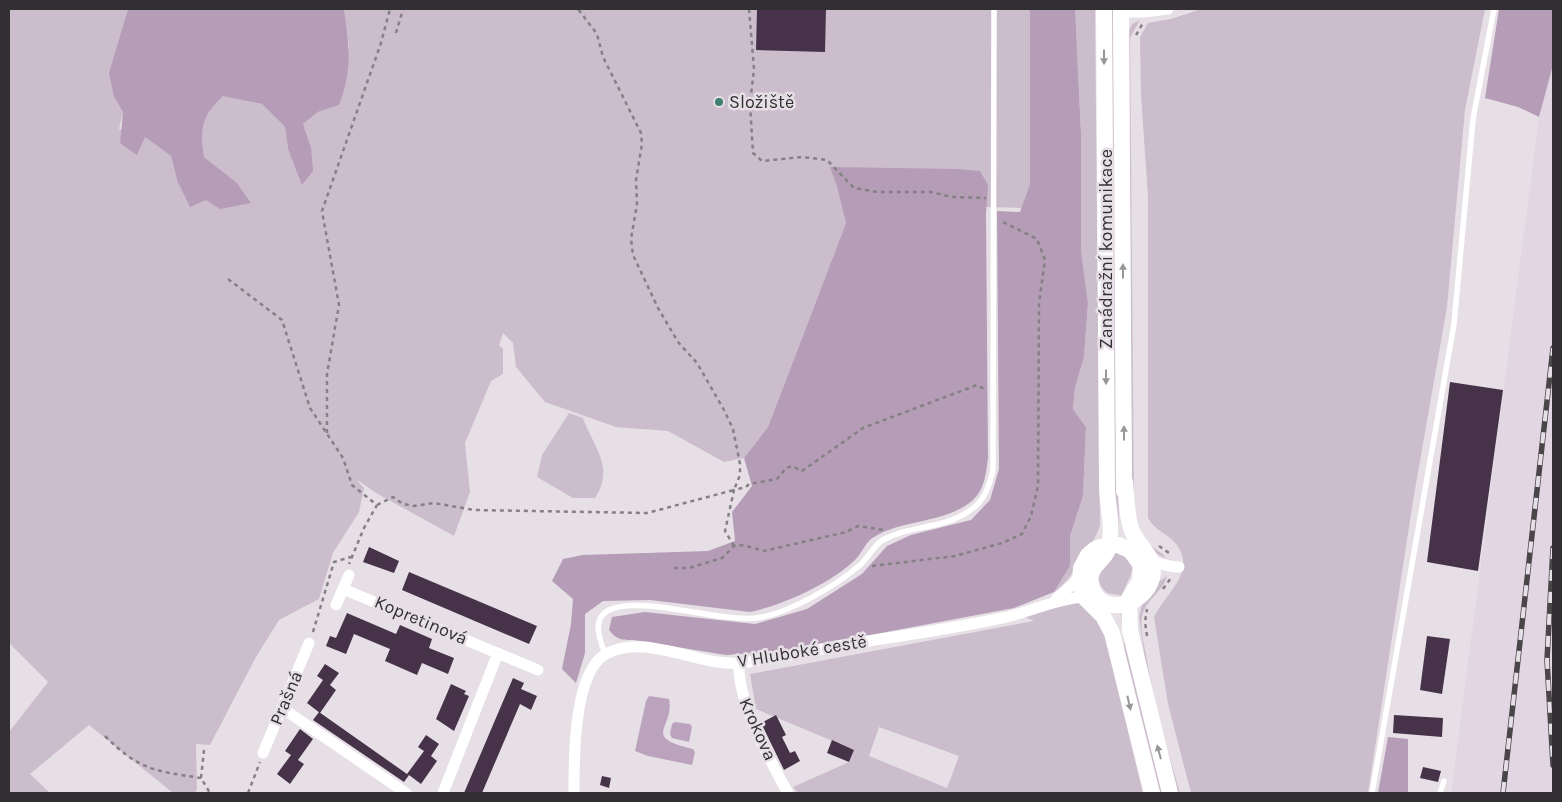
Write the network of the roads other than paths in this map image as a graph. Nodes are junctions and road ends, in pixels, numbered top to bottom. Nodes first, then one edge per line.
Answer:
1 (994, 9) edge
2 (1104, 9) edge
3 (1168, 9) edge
4 (1494, 9) edge
5 (1121, 10) edge
6 (1125, 482) junction
7 (1102, 546) junction
8 (1133, 552) junction
9 (1152, 561) junction
10 (349, 575) road end
11 (1080, 575) junction
12 (343, 588) junction
13 (1146, 597) junction
14 (1096, 599) junction
15 (1053, 601) junction
16 (336, 605) dead end
17 (309, 643) road end
18 (498, 653) junction
19 (605, 654) junction
20 (739, 663) junction
21 (538, 670) dead end
22 (282, 708) junction
23 (263, 753) road end
24 (1444, 782) dead end
25 (406, 793) edge
26 (443, 793) edge
27 (574, 793) edge
28 (788, 793) edge
29 (1152, 793) edge
30 (1170, 793) edge
31 (1372, 793) edge
32 (1440, 793) edge

1 - 19 lane
2 -> 7 main road, Zanádražní komunikace
3 - 5 street
4 - 31 lane
6 -> 5 main road, Zanádražní komunikace
6 - 8 main road, Zanádražní komunikace
6 - 9 main road, Zanádražní komunikace
7 - 8 main road
7 - 11 main road
7 - 14 main road
8 - 9 street
8 - 13 main road, Zanádražní komunikace
9 - 13 main road
9 - 13 street
10 - 12 street
11 - 14 main road
11 - 15 street, V Hluboké cestě
12 - 16 street
12 - 18 street, Kopretinová
13 - 14 main road
30 -> 13 main road
14 - 15 street, V Hluboké cestě
14 -> 29 main road
15 - 20 street, V Hluboké cestě
17 - 22 street, Prašná
18 - 21 street, Kopretinová
18 - 26 street
19 - 20 street, V Hluboké cestě
19 - 27 street
20 - 28 street, Krokova
22 - 23 street, Prašná
22 - 25 street
24 - 32 lane

